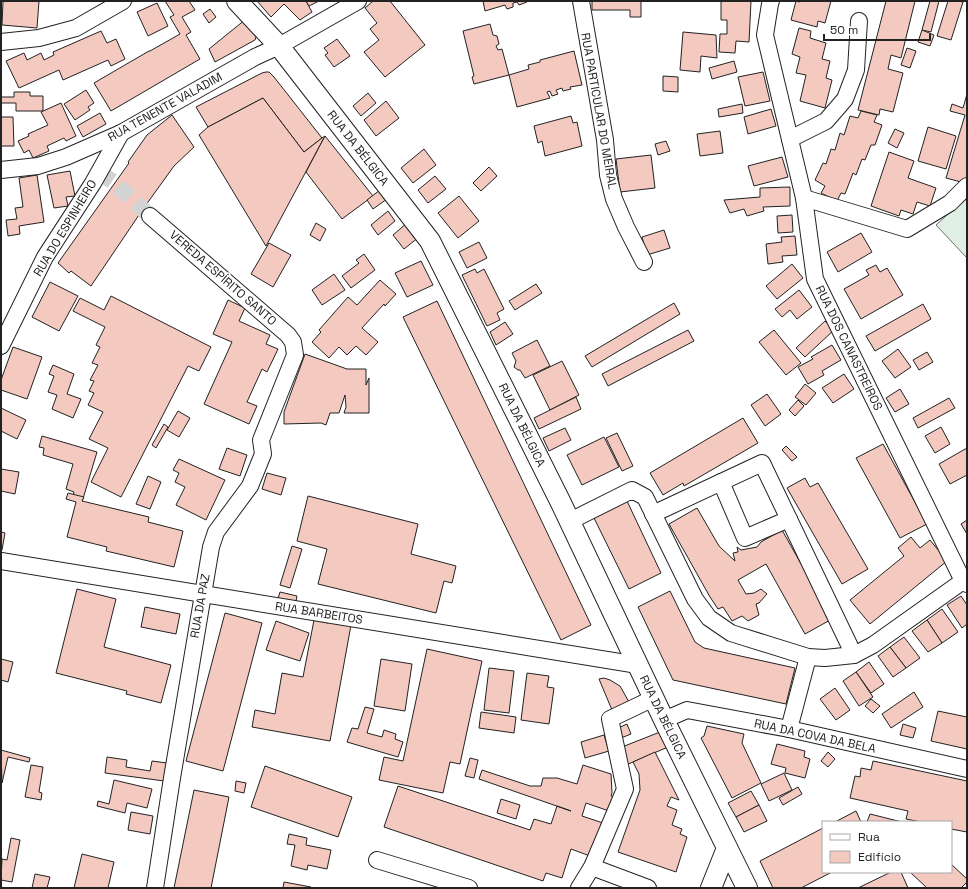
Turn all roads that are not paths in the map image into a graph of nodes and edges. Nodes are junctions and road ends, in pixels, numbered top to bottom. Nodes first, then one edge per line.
1 (123, 1) edge
2 (237, 1) edge
3 (358, 1) edge
4 (580, 1) edge
5 (771, 1) edge
6 (859, 21) dead end
7 (1, 42) edge
8 (279, 46) junction
9 (121, 133) junction
10 (790, 139) junction
11 (1, 170) edge
12 (967, 186) edge
13 (804, 198) junction
14 (150, 216) tunnel mouth
15 (644, 262) dead end
16 (293, 342) joint
17 (1, 346) edge
18 (720, 482) junction
19 (653, 514) junction
20 (789, 519) junction
21 (570, 521) junction
22 (1, 561) edge
23 (965, 582) edge
24 (202, 594) junction
25 (854, 655) junction
26 (808, 657) junction
27 (638, 665) junction
28 (654, 698) junction
29 (664, 720) junction
30 (789, 729) junction
31 (967, 769) edge
32 (727, 848) junction
33 (377, 860) dead end
34 (592, 868) junction
35 (616, 883) edge
36 (155, 888) edge
37 (469, 888) edge
38 (579, 888) edge
39 (648, 888) edge
40 (711, 888) edge
41 (747, 888) edge

1 - 7 street
2 - 8 main road, RUA DA BÉLGICA
3 - 8 street, RUA TENENTE VALADIM
4 - 15 street, RUA PARTICULAR DO MEIRAL
5 - 10 street, RUA DOS CANASTREIROS
6 - 10 street
8 - 9 street, RUA TENENTE VALADIM
8 - 21 main road, RUA DA BÉLGICA
9 - 11 street, RUA TENENTE VALADIM
9 - 17 street, RUA DO ESPINHEIRO
10 - 13 street, RUA DOS CANASTREIROS
12 - 13 street
13 - 23 street, RUA DOS CANASTREIROS
14 - 16 street, VEREDA ESPÍRITO SANTO
16 - 24 street, RUA DA PAZ
18 - 19 street
18 - 20 street
18 - 20 street
19 - 21 street
19 - 26 street
20 - 25 street
21 - 27 main road, RUA DA BÉLGICA
22 - 24 street, RUA BARBEITOS
23 - 25 street
24 - 27 street, RUA BARBEITOS
24 - 36 street, RUA DA PAZ
25 - 26 street
26 - 30 street
27 - 28 main road, RUA DA BÉLGICA
28 - 29 main road, RUA DA BÉLGICA
28 - 34 street
29 - 30 street, RUA DA COVA DA BELA
29 - 32 main road, RUA DA BÉLGICA
30 - 31 street, RUA DA COVA DA BELA
32 - 40 main road
32 - 41 main road, RUA DA BÉLGICA
33 - 37 street
34 - 35 street
34 - 38 street
35 - 39 street

